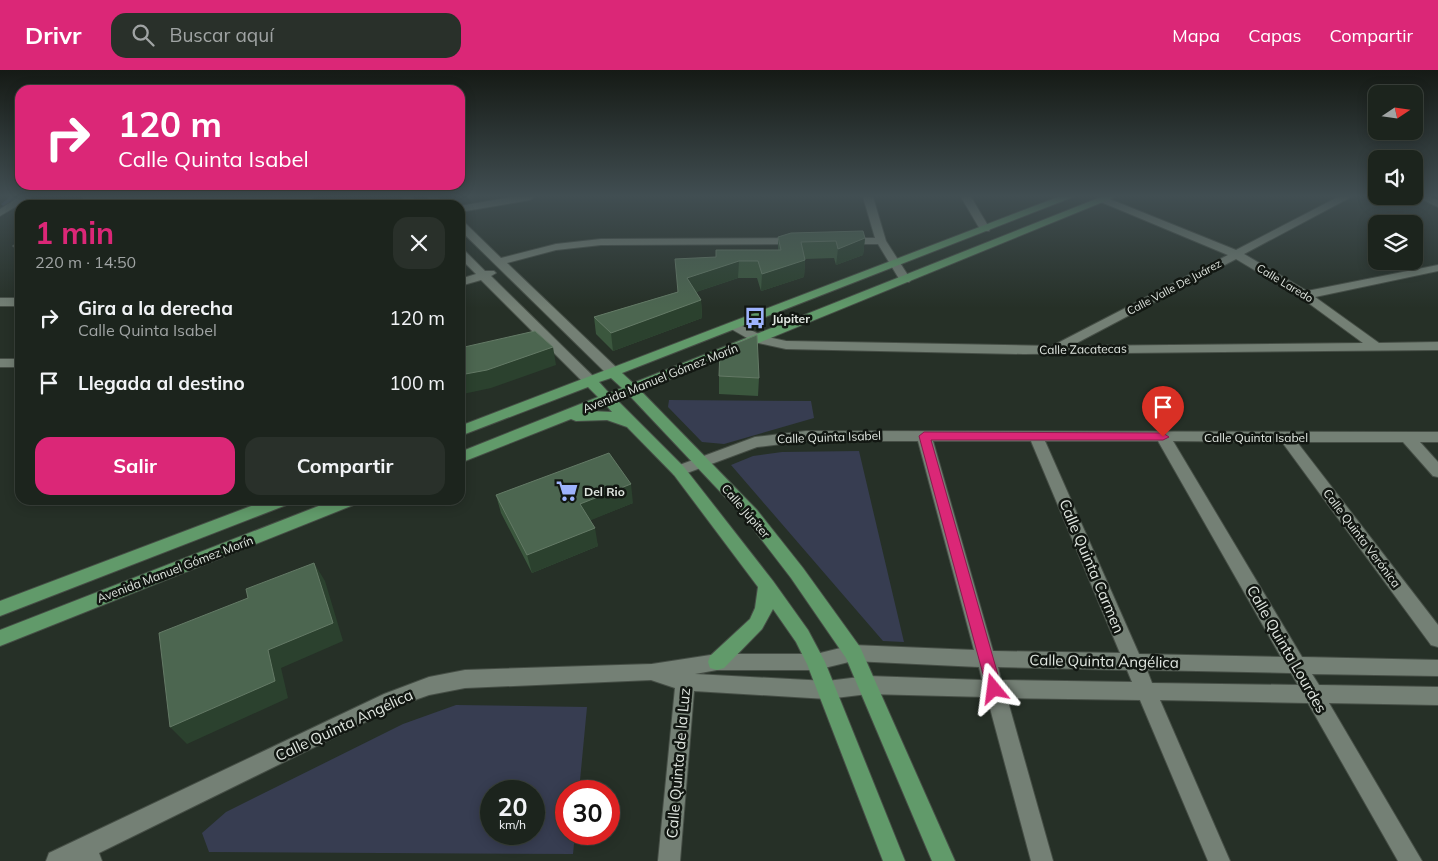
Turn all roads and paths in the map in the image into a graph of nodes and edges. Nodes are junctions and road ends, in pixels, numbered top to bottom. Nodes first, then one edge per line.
1 (470, 234) edge
2 (880, 234) edge
3 (972, 234) edge
4 (1020, 234) edge
5 (1191, 234) edge
6 (1275, 234) edge
7 (807, 241) edge
8 (837, 241) edge
9 (882, 241) junction
10 (1236, 254) junction
11 (465, 257) edge
12 (894, 264) junction
13 (502, 265) junction
14 (1438, 268) edge
15 (484, 276) junction
16 (905, 280) junction
17 (465, 282) edge
18 (1306, 294) junction
19 (0, 302) edge
20 (15, 302) edge
21 (562, 323) junction
22 (732, 326) junction
23 (541, 332) junction
24 (524, 339) edge
25 (757, 339) junction
26 (1375, 346) junction
27 (1438, 346) edge
28 (1055, 349) junction
29 (0, 363) edge
30 (15, 363) edge
31 (678, 371) junction
32 (613, 372) junction
33 (590, 381) junction
34 (631, 389) junction
35 (608, 398) junction
36 (652, 409) junction
37 (560, 417) junction
38 (638, 427) junction
39 (465, 429) edge
40 (924, 436) junction
41 (1036, 436) junction
42 (1163, 437) junction
43 (1286, 437) junction
44 (1407, 437) junction
45 (1438, 437) edge
46 (465, 456) edge
47 (703, 463) junction
48 (679, 471) junction
49 (1438, 472) edge
50 (270, 505) edge
51 (337, 505) edge
52 (768, 586) junction
53 (33, 596) junction
54 (0, 605) edge
55 (0, 610) edge
56 (0, 638) edge
57 (1438, 640) edge
58 (853, 653) junction
59 (986, 659) junction
60 (717, 662) junction
61 (816, 662) junction
62 (1133, 662) junction
63 (1297, 665) junction
64 (1438, 668) edge
65 (686, 674) junction
66 (868, 685) junction
67 (994, 689) junction
68 (827, 690) junction
69 (1146, 692) junction
70 (1314, 694) junction
71 (1438, 696) edge
72 (61, 859) edge
73 (91, 861) edge
74 (669, 861) edge
75 (894, 861) edge
76 (944, 861) edge
77 (1042, 861) edge
78 (1219, 861) edge
79 (1411, 861) edge

1 - 13 street, Calle Júpiter
2 - 9 street
3 - 12 main road, Avenida Manuel Gómez Morín
4 - 16 main road, Avenida Manuel Gómez Morín
5 - 10 street, Calle Laredo
6 - 10 street, Calle Valle De Juárez
7 - 13 street
8 - 9 street
9 - 12 street
10 - 18 street, Calle Laredo
10 - 28 street, Calle Valle De Juárez
11 - 15 street
12 - 16 street
12 - 22 main road, Avenida Manuel Gómez Morín
13 - 15 street
13 - 21 street, Calle Júpiter
14 - 18 street
15 - 17 street
15 - 23 street
16 - 25 main road, Avenida Manuel Gómez Morín
18 - 26 street, Calle Laredo
19 - 20 street
21 - 23 street
21 - 32 street, Calle Júpiter
22 - 25 street, Calle Zacatecas
22 - 32 main road, Avenida Manuel Gómez Morín
23 - 24 street
23 - 33 street
25 - 28 street, Calle Zacatecas
25 - 31 main road, Avenida Manuel Gómez Morín
26 - 27 street, Calle Zacatecas
26 - 28 street, Calle Zacatecas
29 - 30 street
31 - 34 main road, Avenida Manuel Gómez Morín
31 - 36 main road
32 - 33 main road, Avenida Manuel Gómez Morín
32 - 34 main road, Calle Júpiter
33 - 35 main road
33 - 39 main road, Avenida Manuel Gómez Morín
34 - 35 main road, Avenida Manuel Gómez Morín
34 - 36 main road, Calle Júpiter
35 - 37 main road, Avenida Manuel Gómez Morín
35 - 38 main road
36 - 47 main road, Calle Júpiter
37 - 38 main road
37 - 46 main road, Avenida Manuel Gómez Morín
38 - 48 main road
40 - 41 street, Calle Quinta Isabel
40 - 47 street, Calle Quinta Isabel
40 - 59 street
41 - 42 street, Calle Quinta Isabel
41 - 62 street, Calle Quinta Carmen
42 - 43 street, Calle Quinta Isabel
42 - 63 street, Calle Quinta Lourdes
43 - 44 street, Calle Quinta Isabel
43 - 57 street, Calle Quinta Verónica
44 - 45 street, Calle Quinta Isabel
44 - 49 street
47 - 48 street, Calle Quinta Isabel
47 - 58 main road, Calle Júpiter
48 - 52 main road
50 - 53 main road, Avenida Manuel Gómez Morín
51 - 56 main road, Avenida Manuel Gómez Morín
52 - 60 main road
52 - 61 main road
53 - 54 street
53 - 55 main road, Avenida Manuel Gómez Morín
58 - 59 street, Calle Quinta Angélica
58 - 61 street, Calle Quinta Angélica
58 - 66 main road, Calle Júpiter
59 - 62 street, Calle Quinta Angélica
59 - 67 street
60 - 61 street, Calle Quinta Angélica
60 - 65 street, Calle Quinta Angélica
61 - 68 main road
62 - 63 street, Calle Quinta Angélica
62 - 69 street, Calle Quinta Carmen
63 - 64 street, Calle Quinta Angélica
63 - 70 street, Calle Quinta Lourdes
65 - 68 street, Calle Quinta Angélica
65 - 72 street, Calle Quinta Angélica
65 - 74 street, Calle Quinta de la Luz
66 - 67 street, Calle Quinta Angélica
66 - 68 street, Calle Quinta Angélica
66 - 76 main road, Calle Júpiter
67 - 69 street, Calle Quinta Angélica
67 - 77 street
68 - 75 main road
69 - 70 street, Calle Quinta Angélica
69 - 78 street, Calle Quinta Carmen
70 - 71 street, Calle Quinta Angélica
70 - 79 street, Calle Quinta Lourdes
72 - 73 street

